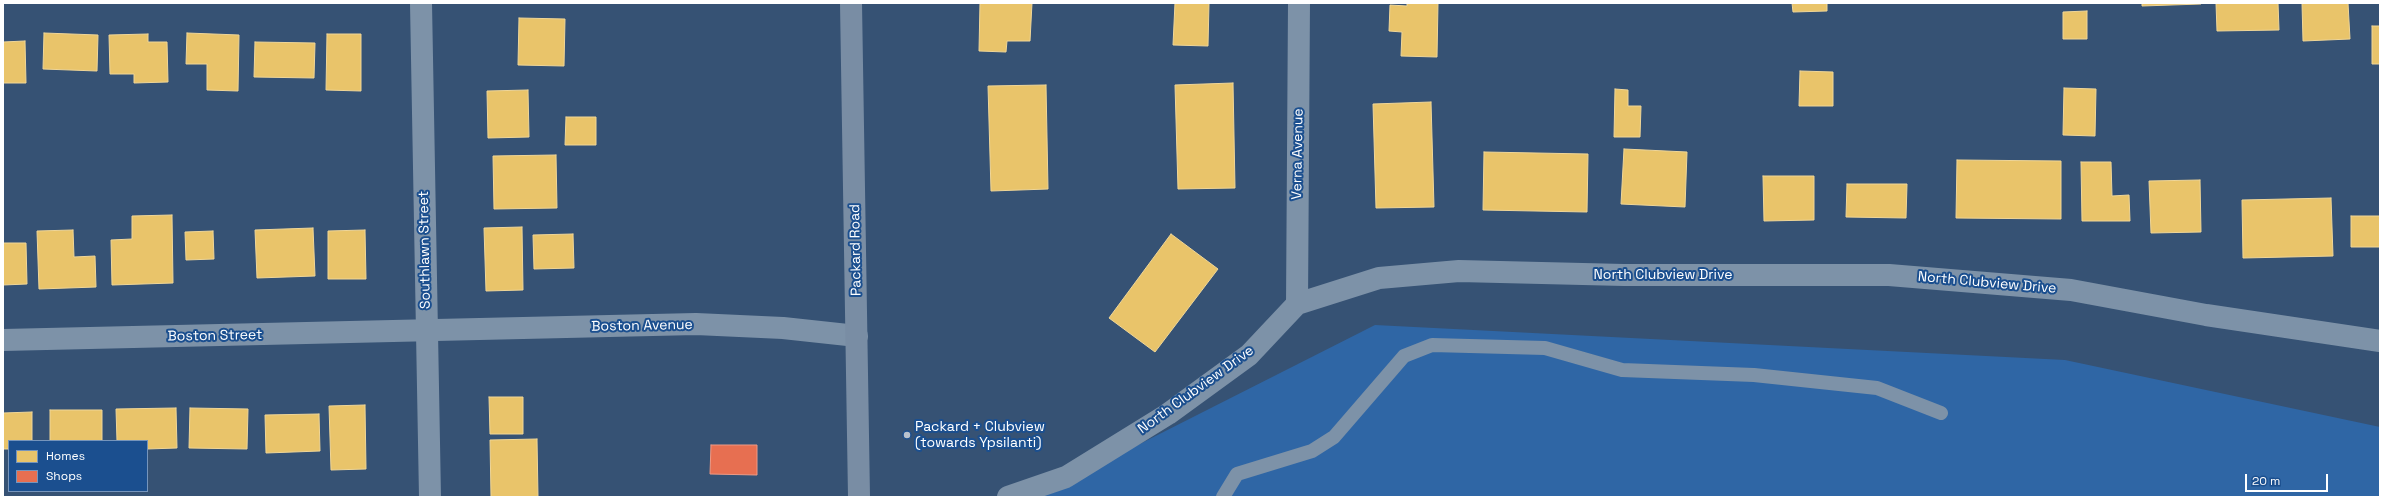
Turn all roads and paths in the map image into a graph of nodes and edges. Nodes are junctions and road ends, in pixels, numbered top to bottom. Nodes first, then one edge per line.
1 (421, 3) edge
2 (851, 3) edge
3 (1300, 3) edge
4 (1297, 304) junction
5 (427, 331) junction
6 (857, 336) junction
7 (3, 340) edge
8 (2380, 340) edge
9 (1941, 412) dead end
10 (430, 497) edge
11 (859, 497) edge
12 (1008, 497) edge
13 (1224, 497) edge

1 - 5 street, Southlawn Street
2 - 6 main road, Packard Road
3 - 4 street, Verna Avenue
4 - 8 street, North Clubview Drive
4 - 12 street, North Clubview Drive
5 - 6 street, Boston Avenue
5 - 7 street, Boston Street
5 - 10 street, Southlawn Street
6 - 11 main road, Packard Road
9 - 13 lane

